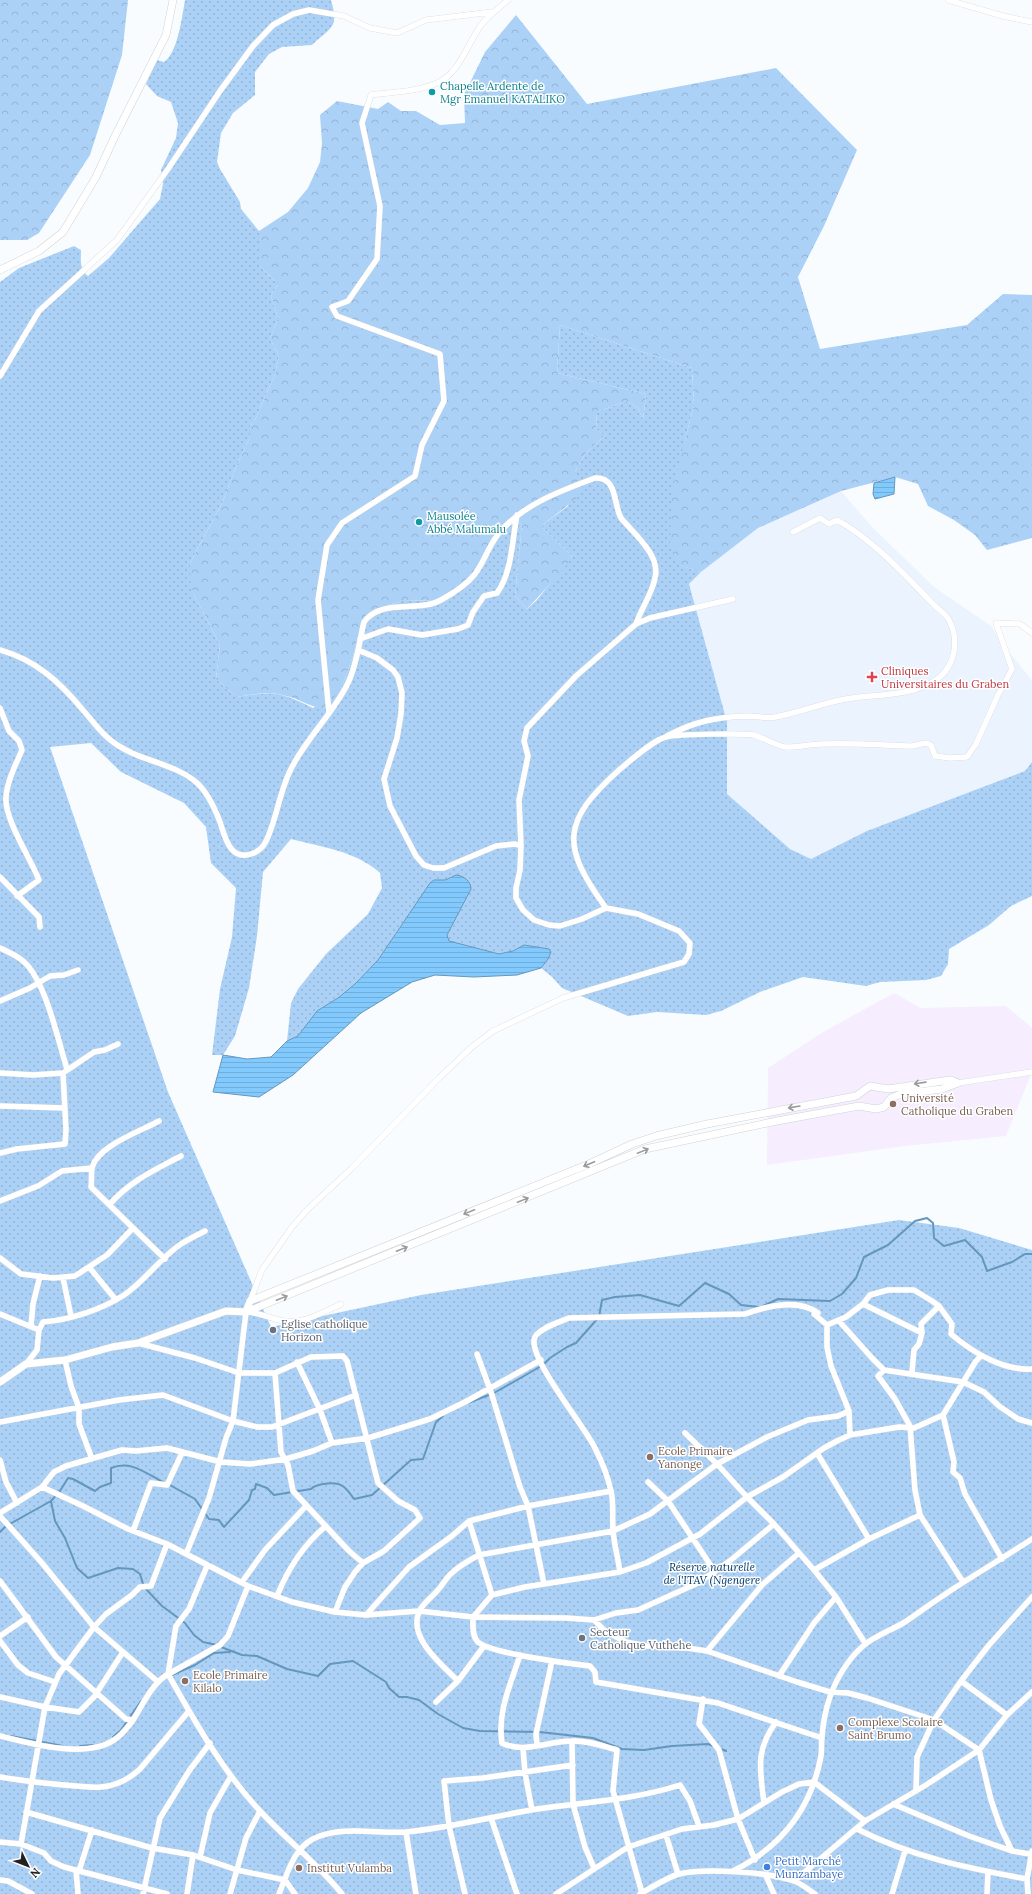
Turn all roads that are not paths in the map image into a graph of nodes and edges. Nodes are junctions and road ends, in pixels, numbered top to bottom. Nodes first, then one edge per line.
1 (173, 0) edge
2 (508, 0) edge
3 (948, 0) edge
4 (492, 12) junction
5 (1032, 22) edge
6 (0, 270) edge
7 (0, 376) edge
8 (517, 514) junction
9 (793, 532) dead end
10 (733, 598) dead end
11 (636, 624) junction
12 (1032, 633) edge
13 (360, 639) junction
14 (0, 650) edge
15 (358, 650) junction
16 (0, 708) edge
17 (329, 712) junction
18 (665, 737) junction
19 (521, 846) junction
20 (0, 877) edge
21 (17, 896) junction
22 (606, 908) junction
23 (40, 927) dead end
24 (0, 948) edge
25 (78, 970) dead end
26 (40, 982) junction
27 (0, 1001) edge
28 (118, 1044) dead end
29 (65, 1071) junction
30 (1032, 1072) edge
31 (0, 1073) edge
32 (958, 1083) junction
33 (888, 1089) junction
34 (856, 1096) junction
35 (890, 1098) junction
36 (0, 1106) edge
37 (859, 1106) junction
38 (64, 1108) junction
39 (159, 1121) dead end
40 (0, 1153) edge
41 (181, 1156) dead end
42 (92, 1168) junction
43 (0, 1201) edge
44 (110, 1204) junction
45 (133, 1228) junction
46 (205, 1230) dead end
47 (0, 1258) edge
48 (165, 1259) junction
49 (90, 1267) junction
50 (40, 1276) junction
51 (63, 1278) junction
52 (116, 1300) junction
53 (250, 1301) junction
54 (341, 1304) dead end
55 (863, 1304) junction
56 (939, 1306) junction
57 (246, 1312) junction
58 (0, 1314) edge
59 (71, 1316) junction
60 (839, 1320) junction
61 (827, 1325) junction
62 (31, 1326) junction
63 (39, 1330) junction
64 (922, 1333) junction
65 (138, 1343) junction
66 (477, 1354) dead end
67 (981, 1356) junction
68 (65, 1360) junction
69 (297, 1362) junction
70 (26, 1364) junction
71 (542, 1364) junction
72 (1032, 1369) edge
73 (884, 1370) junction
74 (912, 1372) junction
75 (239, 1373) junction
76 (275, 1373) junction
77 (0, 1382) edge
78 (963, 1382) junction
79 (491, 1392) junction
80 (356, 1395) junction
81 (79, 1408) junction
82 (320, 1410) junction
83 (849, 1411) junction
84 (943, 1415) junction
85 (233, 1421) junction
86 (0, 1422) edge
87 (1032, 1423) edge
88 (279, 1424) junction
89 (910, 1426) junction
90 (685, 1433) dead end
91 (850, 1435) junction
92 (368, 1438) junction
93 (332, 1443) junction
94 (182, 1452) junction
95 (817, 1453) junction
96 (92, 1459) junction
97 (286, 1459) junction
98 (0, 1460) edge
99 (221, 1462) junction
100 (717, 1464) junction
101 (648, 1482) dead end
102 (42, 1487) junction
103 (611, 1491) junction
104 (747, 1497) junction
105 (668, 1502) junction
106 (17, 1503) junction
107 (306, 1506) junction
108 (528, 1506) junction
109 (0, 1513) edge
110 (920, 1515) junction
111 (0, 1516) edge
112 (469, 1521) junction
113 (774, 1524) junction
114 (326, 1526) junction
115 (133, 1531) junction
116 (613, 1531) junction
117 (693, 1538) junction
118 (869, 1538) junction
119 (1032, 1539) edge
120 (168, 1544) junction
121 (536, 1545) junction
122 (799, 1553) junction
123 (186, 1554) junction
124 (479, 1555) junction
125 (1002, 1559) junction
126 (363, 1564) junction
127 (207, 1566) junction
128 (814, 1570) junction
129 (620, 1572) junction
130 (715, 1572) junction
131 (0, 1581) edge
132 (242, 1582) junction
133 (963, 1582) junction
134 (544, 1584) junction
135 (248, 1586) junction
136 (492, 1595) junction
137 (277, 1596) junction
138 (836, 1597) junction
139 (1032, 1597) edge
140 (419, 1611) junction
141 (335, 1612) junction
142 (366, 1615) junction
143 (28, 1617) junction
144 (473, 1617) junction
145 (594, 1620) junction
146 (94, 1626) junction
147 (0, 1636) edge
148 (0, 1641) edge
149 (865, 1643) junction
150 (484, 1646) junction
151 (707, 1651) junction
152 (123, 1652) junction
153 (520, 1655) junction
154 (552, 1661) junction
155 (65, 1666) junction
156 (168, 1673) junction
157 (779, 1676) junction
158 (155, 1680) junction
159 (458, 1681) junction
160 (961, 1681) junction
161 (55, 1682) junction
162 (830, 1692) junction
163 (1032, 1692) edge
164 (97, 1694) junction
165 (0, 1698) edge
166 (703, 1699) junction
167 (436, 1702) dead end
168 (46, 1707) junction
169 (189, 1711) junction
170 (1007, 1715) junction
171 (133, 1720) junction
172 (934, 1720) junction
173 (776, 1722) junction
174 (0, 1736) edge
175 (822, 1738) junction
176 (572, 1741) junction
177 (38, 1742) junction
178 (210, 1743) junction
179 (537, 1745) junction
180 (523, 1748) junction
181 (979, 1750) junction
182 (573, 1765) junction
183 (525, 1773) junction
184 (231, 1776) junction
185 (0, 1777) edge
186 (31, 1782) junction
187 (814, 1782) junction
188 (916, 1791) junction
189 (615, 1800) junction
190 (764, 1803) junction
191 (573, 1804) junction
192 (893, 1804) junction
193 (532, 1810) junction
194 (260, 1811) junction
195 (26, 1812) junction
196 (491, 1818) junction
197 (738, 1819) junction
198 (865, 1821) junction
199 (449, 1826) junction
200 (699, 1826) junction
201 (92, 1830) junction
202 (857, 1830) junction
203 (406, 1832) junction
204 (666, 1835) junction
205 (0, 1842) edge
206 (21, 1844) junction
207 (628, 1847) junction
208 (152, 1848) junction
209 (299, 1850) junction
210 (905, 1850) junction
211 (1012, 1851) junction
212 (1031, 1853) edge
213 (192, 1855) junction
214 (200, 1858) junction
215 (755, 1860) junction
216 (594, 1868) junction
217 (237, 1870) junction
218 (77, 1871) junction
219 (732, 1871) junction
220 (988, 1872) junction
221 (678, 1874) junction
222 (766, 1876) junction
223 (1027, 1879) junction
224 (0, 1880) edge
225 (285, 1880) junction
226 (794, 1881) junction
227 (143, 1891) edge
228 (641, 1893) edge
229 (32, 1894) edge
230 (78, 1894) edge
231 (167, 1894) edge
232 (187, 1894) edge
233 (230, 1894) edge
234 (278, 1894) edge
235 (295, 1894) edge
236 (342, 1894) edge
237 (416, 1894) edge
238 (465, 1894) edge
239 (518, 1894) edge
240 (556, 1894) edge
241 (774, 1894) edge
242 (815, 1894) edge
243 (892, 1894) edge
244 (987, 1894) edge
245 (1028, 1894) edge

1 - 6 street
2 - 4 street
3 - 5 street
4 - 7 street
4 - 17 street
8 - 11 street
8 - 13 street
8 - 13 street
9 - 18 street
10 - 11 street
11 - 19 street
12 - 18 street
13 - 15 street
14 - 17 street
15 - 17 street
15 - 19 street
16 - 21 street
18 - 22 street
19 - 22 street
20 - 21 street
21 - 23 street
22 - 53 street
24 - 26 street
25 - 26 street
26 - 27 street
26 - 29 street
28 - 29 street
29 - 31 street
29 - 38 street
30 - 32 street
32 -> 33 street
32 - 35 street
33 - 34 street
33 - 35 street
34 - 37 street
34 -> 53 street
35 - 37 street
36 - 38 street
57 -> 37 street
38 - 40 street
39 - 42 street
41 - 44 street
42 - 43 street
42 - 44 street
44 - 45 street
45 - 48 street
45 - 49 street
46 - 48 street
47 - 50 street
48 - 52 street
49 - 51 street
49 - 52 street
50 - 51 street
50 - 62 street
51 - 59 street
52 - 59 street
53 - 57 street
54 - 57 street
55 - 56 street
55 - 60 street
55 - 64 street
56 - 64 street
56 - 67 street
57 - 65 street
57 - 75 street
58 - 62 street
59 - 63 street
60 - 61 street
60 - 73 street
61 - 71 street
61 - 83 street
62 - 63 street
63 - 70 street
64 - 74 street
65 - 68 street
65 - 75 street
66 - 79 street
67 - 72 street
67 - 78 street
68 - 70 street
68 - 81 street
69 - 76 street
69 - 80 street
69 - 82 street
70 - 77 street
71 - 79 street
71 - 103 street
73 - 74 street
73 - 89 street
74 - 78 street
75 - 76 street
75 - 85 street
76 - 88 street
78 - 84 street
78 - 87 street
79 - 92 street
79 - 108 street
80 - 82 street
80 - 92 street
81 - 85 street
81 - 86 street
81 - 96 street
82 - 88 street
82 - 93 street
83 - 91 street
83 - 100 street
84 - 89 street
84 - 125 street
85 - 88 street
85 - 99 street
88 - 97 street
89 - 91 street
89 - 110 street
90 - 100 street
91 - 95 street
92 - 93 street
92 - 126 street
93 - 97 street
94 - 96 street
94 - 99 street
94 - 115 street
95 - 104 street
95 - 118 street
96 - 102 street
97 - 99 street
97 - 107 street
98 - 106 street
99 - 123 street
100 - 104 street
100 - 105 street
101 - 105 street
102 - 106 street
102 - 115 street
103 - 108 street
103 - 116 street
104 - 113 street
104 - 117 street
105 - 116 street
105 - 117 street
106 - 109 street
107 - 114 street
107 - 132 street
108 - 112 street
108 - 121 street
110 - 118 street
110 - 133 street
111 - 146 street
112 - 124 street
112 - 142 street
113 - 122 street
113 - 130 street
114 - 126 street
114 - 137 street
115 - 120 street
116 - 121 street
116 - 129 street
117 - 129 street
117 - 130 street
118 - 128 street
119 - 125 street
120 - 123 street
120 - 146 street
121 - 124 street
121 - 134 street
122 - 128 street
122 - 151 street
123 - 127 street
124 - 136 street
124 - 140 street
125 - 133 street
126 - 141 street
127 - 132 street
127 - 156 street
128 - 138 street
129 - 134 street
130 - 145 street
131 - 143 street
132 - 135 street
133 - 149 street
134 - 136 street
135 - 137 street
135 - 156 street
136 - 144 street
137 - 141 street
138 - 149 street
138 - 157 street
139 - 160 street
140 - 142 street
140 - 144 street
140 - 159 street
141 - 142 street
143 - 147 street
143 - 155 street
144 - 145 street
144 - 150 street
145 - 151 street
146 - 152 street
146 - 155 street
148 - 161 street
149 - 162 street
150 - 153 street
150 - 159 street
151 - 157 street
152 - 158 street
152 - 164 street
153 - 154 street
153 - 180 street
154 - 166 street
154 - 179 street
155 - 161 street
155 - 164 street
156 - 158 street
156 - 169 street
157 - 162 street
158 - 171 street
159 - 167 street
160 - 170 street
160 - 172 street
161 - 168 street
162 - 172 street
162 - 175 street
163 - 170 street
164 - 168 street
164 - 171 street
165 - 168 street
166 - 173 street
166 - 197 street
168 - 177 street
169 - 178 street
169 - 186 street
170 - 181 street
171 - 177 street
172 - 181 street
172 - 188 street
173 - 175 street
173 - 190 street
174 - 177 street
175 - 187 street
176 - 179 street
176 - 182 street
176 - 189 street
177 - 186 street
178 - 184 street
178 - 208 street
179 - 180 street
180 - 183 street
181 - 188 street
181 - 211 street
182 - 183 street
182 - 191 street
183 - 193 street
183 - 199 street
184 - 194 street
184 - 214 street
185 - 186 street
186 - 195 street
187 - 190 street
187 - 198 street
187 - 215 street
188 - 192 street
189 - 191 street
189 - 200 street
189 - 207 street
190 - 197 street
191 - 193 street
191 - 216 street
192 - 198 street
192 - 211 street
193 - 196 street
194 - 209 street
194 - 217 street
195 - 201 street
195 - 206 street
196 - 199 street
196 - 239 street
197 - 200 street
197 - 215 street
198 - 202 street
199 - 203 street
199 - 238 street
200 - 204 street
201 - 208 street
201 - 218 street
202 - 210 street
202 - 226 street
203 - 209 street
203 - 237 street
204 - 207 street
204 - 221 street
205 - 206 street
206 - 218 street
207 - 216 street
207 - 228 street
208 - 213 street
208 - 227 street
209 - 225 street
209 - 236 street
210 - 220 street
210 - 243 street
211 - 212 street
212 - 223 street
213 - 214 street
213 - 232 street
214 - 217 street
215 - 219 street
216 - 240 street
217 - 225 street
217 - 233 street
218 - 227 street
218 - 230 street
219 - 221 street
219 - 222 street
220 - 223 street
220 - 244 street
221 - 228 street
222 - 226 street
222 - 241 street
223 - 245 street
224 - 229 street
225 - 234 street
225 - 235 street
226 - 242 street
227 - 231 street

